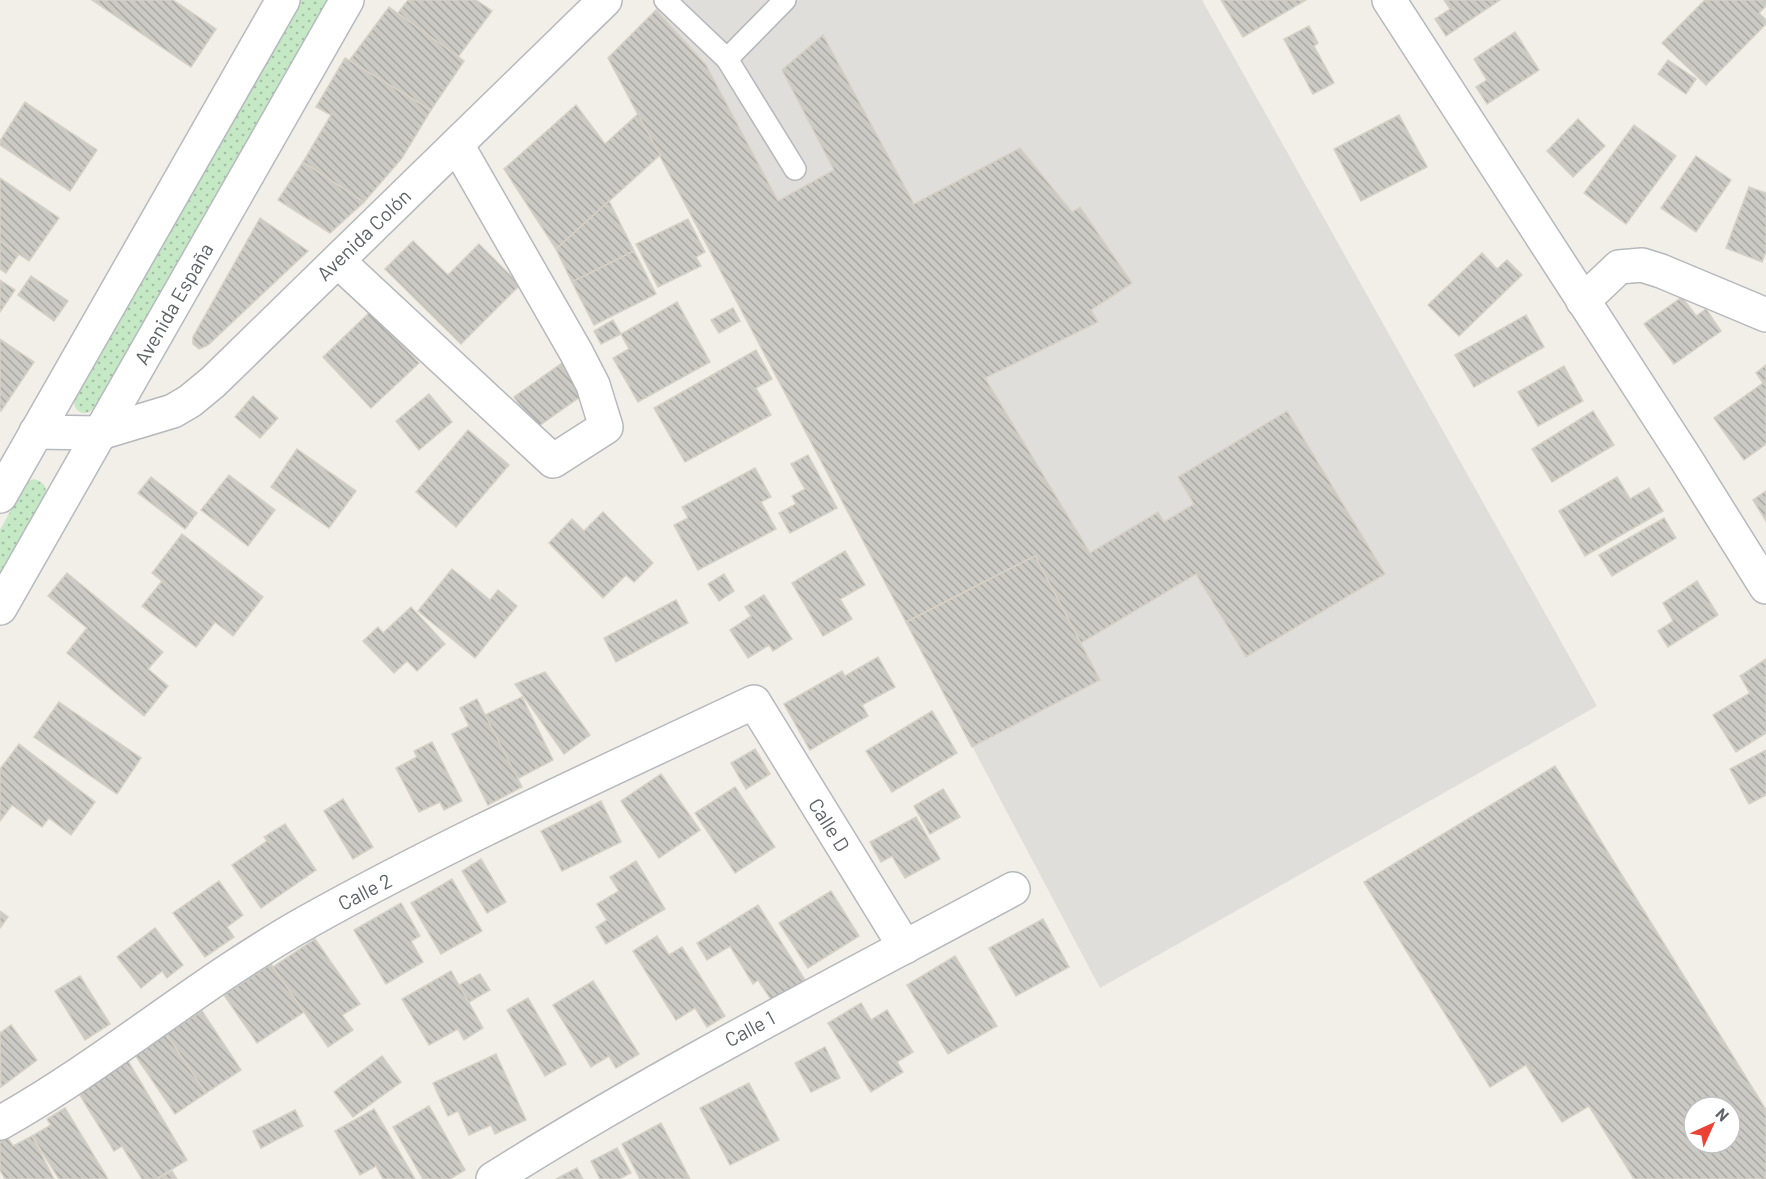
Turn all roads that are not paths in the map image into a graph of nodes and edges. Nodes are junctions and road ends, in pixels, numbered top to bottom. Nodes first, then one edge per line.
1 (283, 0) edge
2 (347, 0) edge
3 (605, 0) edge
4 (665, 0) edge
5 (785, 0) edge
6 (1389, 0) edge
7 (728, 59) junction
8 (457, 145) junction
9 (795, 169) dead end
10 (338, 261) junction
11 (1583, 301) junction
12 (1766, 315) edge
13 (36, 432) junction
14 (100, 433) junction
15 (0, 496) edge
16 (1766, 587) edge
17 (0, 608) edge
18 (754, 702) joint
19 (1013, 890) dead end
20 (904, 947) junction
21 (0, 1122) edge
22 (493, 1179) edge

1 - 13 street
2 - 14 street, Avenida España
3 - 8 street, Avenida Colón
4 - 7 lane
5 - 7 lane
6 - 11 street
7 - 9 lane
8 - 10 street, Avenida Colón
8 - 10 street
10 - 14 street, Avenida Colón
11 - 12 street
11 - 16 street
13 - 14 street, Avenida Colón
13 - 15 street
14 - 17 street, Avenida España
18 - 20 street, Calle D
18 - 21 street, Calle 2
19 - 20 street, Calle 1
20 - 22 street, Calle 1

